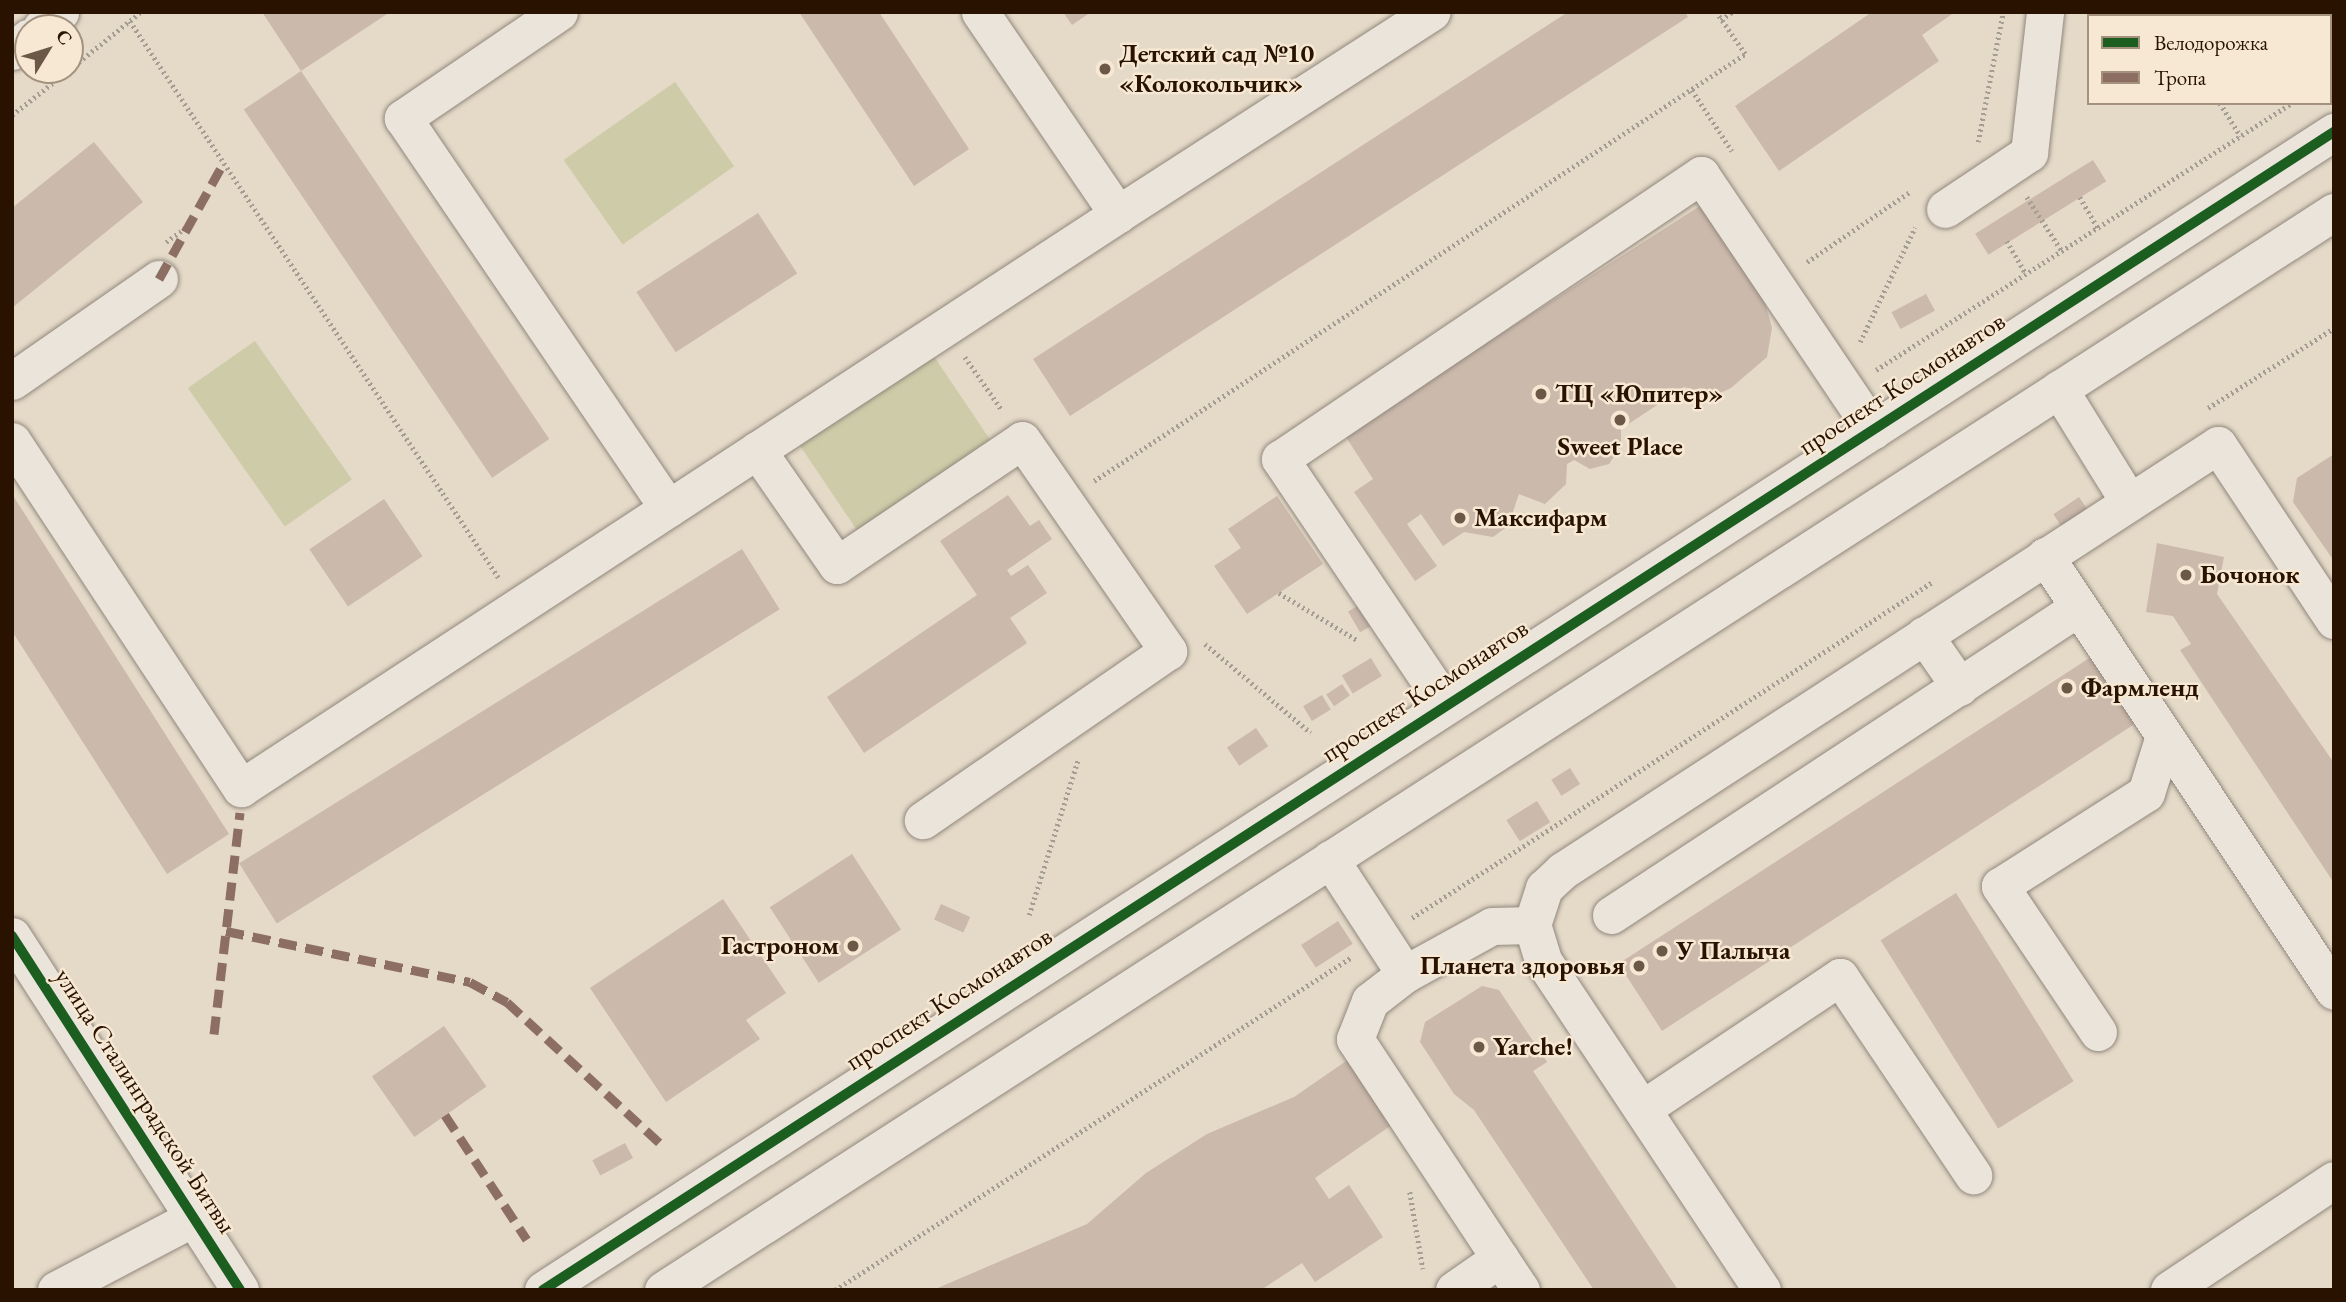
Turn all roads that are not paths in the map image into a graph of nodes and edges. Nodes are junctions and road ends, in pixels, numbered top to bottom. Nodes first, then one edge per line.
1 (559, 12) edge
2 (980, 12) edge
3 (1431, 12) edge
4 (2045, 12) edge
5 (2334, 132) edge
6 (1932, 197) road end
7 (2334, 212) edge
8 (1118, 214) junction
9 (159, 279) dead end
10 (12, 381) edge
11 (2059, 389) junction
12 (1873, 430) junction
13 (12, 442) edge
14 (757, 450) junction
15 (2129, 502) junction
16 (668, 508) junction
17 (2045, 556) junction
18 (2067, 615) dead end
19 (2334, 620) edge
20 (1924, 635) junction
21 (1960, 687) junction
22 (1446, 705) junction
23 (2164, 736) junction
24 (923, 820) dead end
25 (1330, 859) junction
26 (1611, 915) dead end
27 (1532, 926) junction
28 (12, 936) edge
29 (1405, 974) junction
30 (2334, 991) edge
31 (2098, 1032) dead end
32 (1642, 1109) junction
33 (1973, 1175) dead end
34 (2334, 1180) edge
35 (194, 1217) junction
36 (1500, 1258) junction
37 (1439, 1284) edge
38 (55, 1290) edge
39 (240, 1290) edge
40 (543, 1290) edge
41 (663, 1290) edge
42 (1521, 1290) edge
43 (1762, 1290) edge
44 (2169, 1290) edge

1 - 16 street
2 - 8 street
3 - 8 street
4 - 6 street
5 - 12 street, проспект Космонавтов
7 - 11 street
8 - 14 street
9 - 10 street
11 - 15 street
11 - 25 street
12 - 22 street, проспект Космонавтов
12 - 22 street
13 - 16 street
14 - 16 street
14 - 24 street
15 - 17 street
15 - 19 street
17 - 20 street
17 - 23 street
18 - 21 street
20 - 21 street
20 - 27 street
21 - 26 street
22 - 40 street, проспект Космонавтов
23 - 30 street
23 - 31 street
25 - 29 street
25 - 41 street
27 - 29 street
27 - 32 street
28 - 35 street, улица Сталинградской Битвы
29 - 36 street
32 - 33 street
32 - 43 street
34 - 44 street
35 - 38 street
35 - 39 street, улица Сталинградской Битвы
36 - 37 street
36 - 42 street

